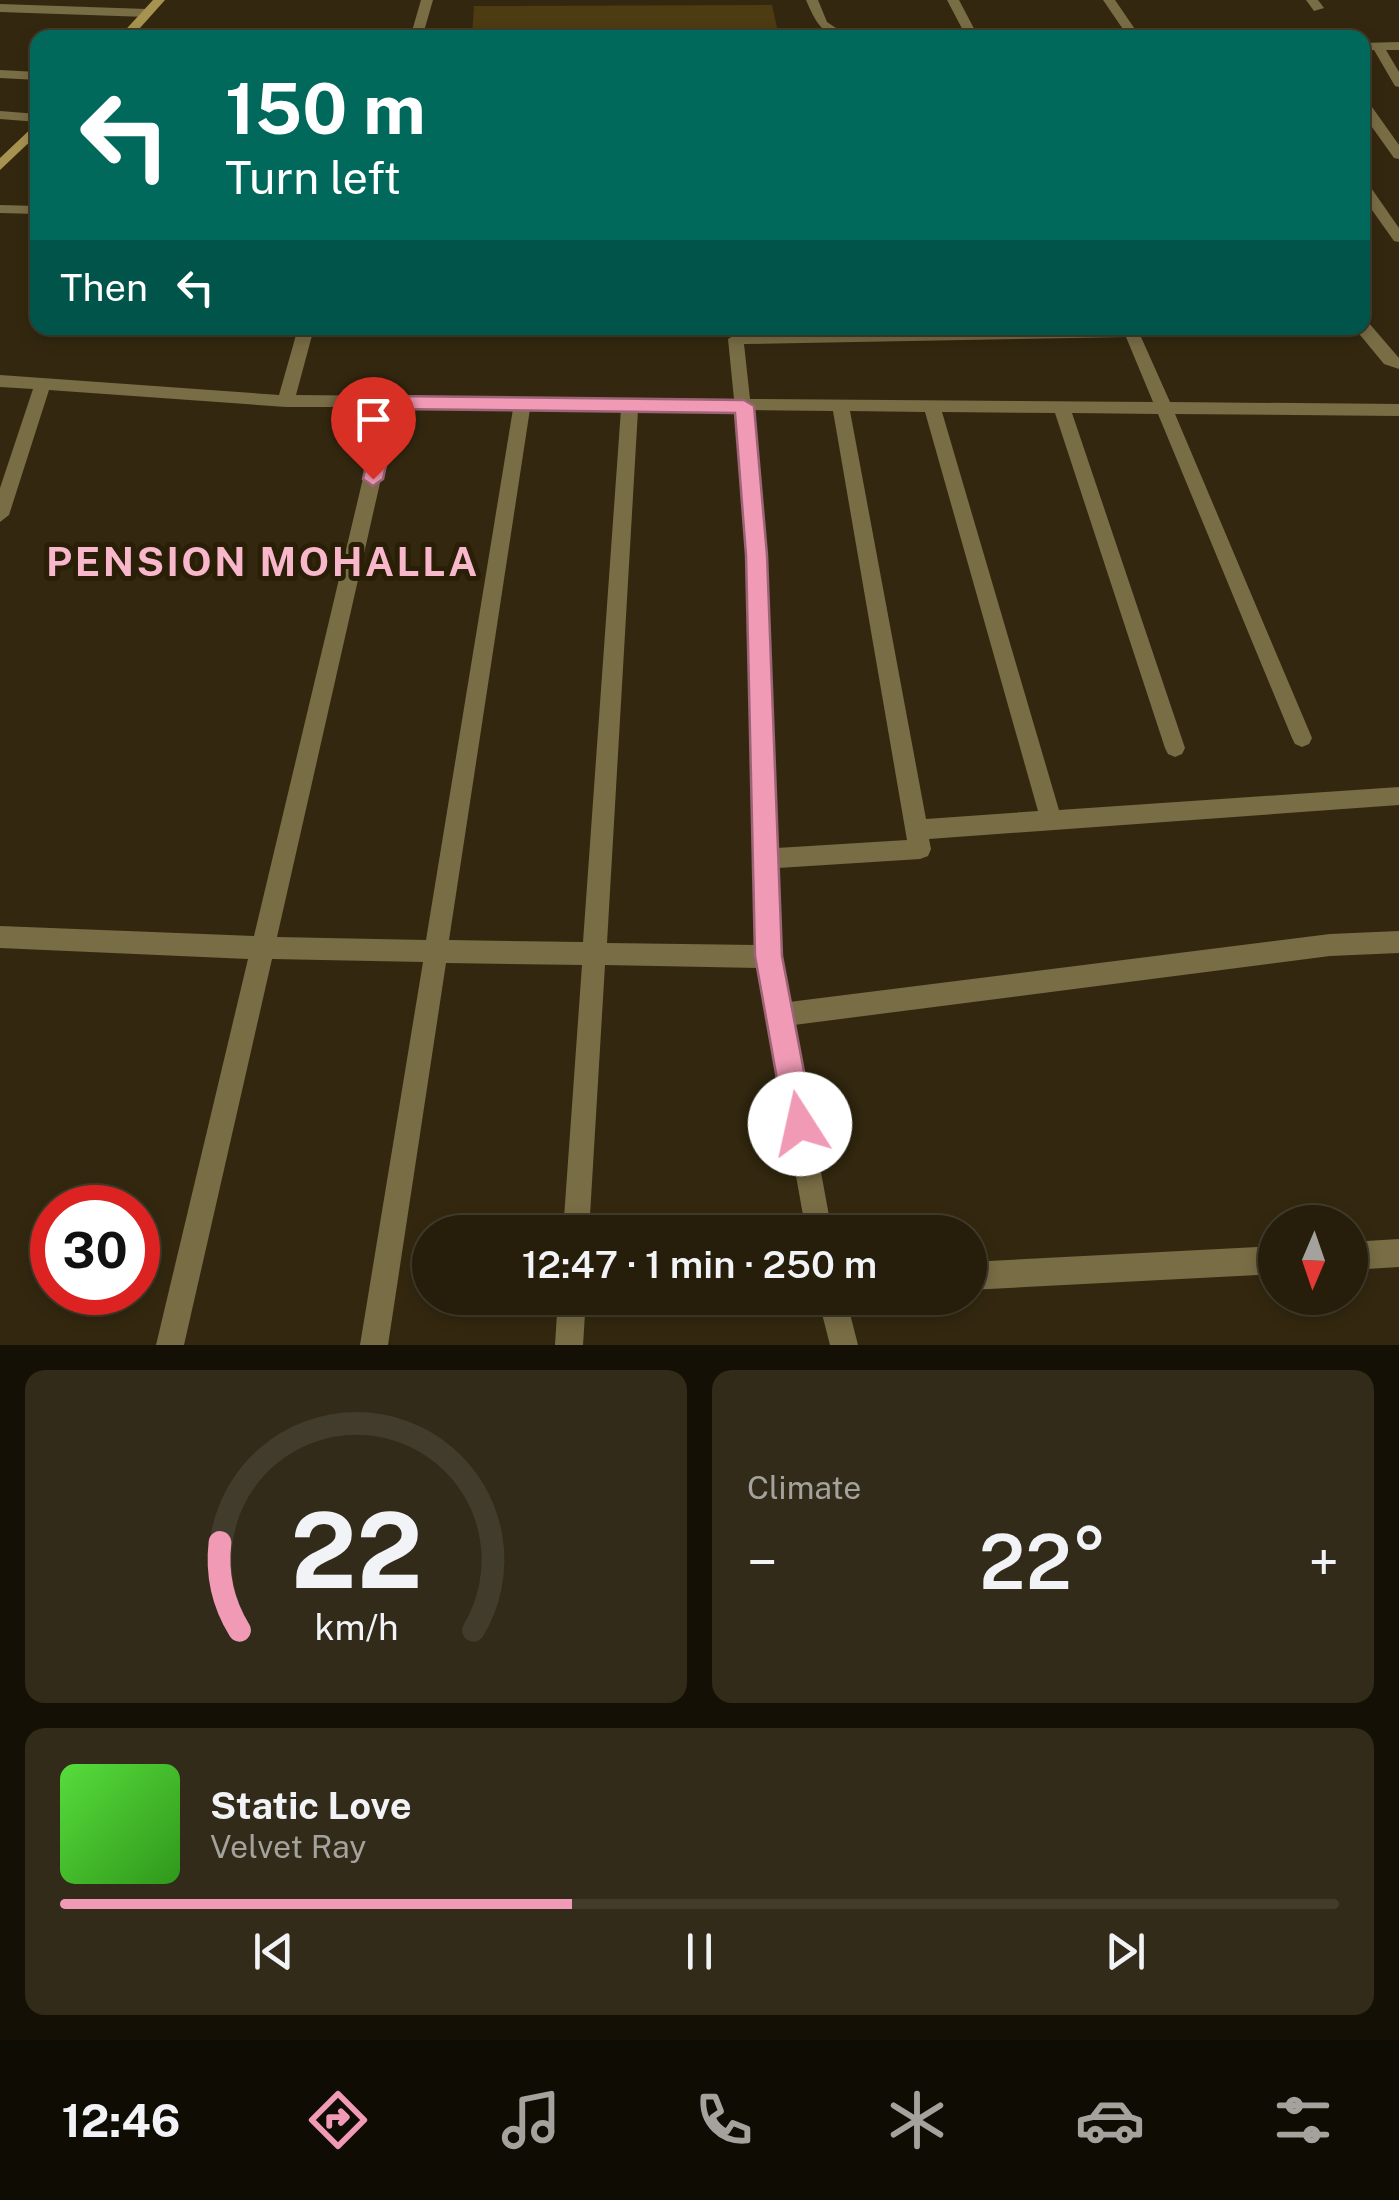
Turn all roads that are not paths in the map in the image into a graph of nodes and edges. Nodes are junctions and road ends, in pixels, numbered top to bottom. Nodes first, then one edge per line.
1 (159, 0) edge
2 (427, 0) edge
3 (812, 0) edge
4 (953, 0) edge
5 (1109, 0) edge
6 (0, 8) edge
7 (147, 13) junction
8 (131, 30) edge
9 (418, 30) edge
10 (832, 30) edge
11 (969, 30) edge
12 (1130, 30) edge
13 (1370, 46) edge
14 (1378, 46) junction
15 (1399, 46) edge
16 (0, 74) edge
17 (30, 76) edge
18 (1399, 83) edge
19 (1370, 114) edge
20 (0, 116) edge
21 (30, 121) edge
22 (30, 131) edge
23 (1399, 155) edge
24 (0, 166) edge
25 (1370, 196) edge
26 (0, 209) edge
27 (30, 210) edge
28 (1399, 238) edge
29 (304, 335) edge
30 (912, 335) edge
31 (1133, 335) edge
32 (1369, 335) edge
33 (1399, 364) edge
34 (0, 381) edge
35 (43, 383) junction
36 (286, 400) junction
37 (390, 402) junction
38 (522, 405) junction
39 (630, 405) junction
40 (744, 406) junction
41 (842, 407) junction
42 (932, 408) junction
43 (1062, 410) junction
44 (1166, 410) junction
45 (1399, 410) edge
46 (0, 516) edge
47 (1302, 738) dead end
48 (1174, 748) dead end
49 (1399, 796) edge
50 (1051, 820) junction
51 (916, 830) junction
52 (766, 859) junction
53 (0, 937) edge
54 (1399, 942) edge
55 (263, 948) junction
56 (434, 949) junction
57 (594, 952) junction
58 (769, 956) junction
59 (780, 1015) junction
60 (577, 1215) edge
61 (816, 1215) edge
62 (1399, 1254) edge
63 (1368, 1255) edge
64 (1258, 1261) edge
65 (987, 1275) edge
66 (571, 1315) edge
67 (836, 1315) edge
68 (170, 1345) edge
69 (374, 1345) edge
70 (569, 1345) edge
71 (844, 1345) edge

1 - 7 street
2 - 9 street
3 - 10 street
4 - 11 street
5 - 12 street
6 - 7 street
7 - 8 street
13 - 14 street
14 - 15 street
14 - 18 street
16 - 17 street
19 - 23 street
20 - 21 street
22 - 24 street
25 - 28 street
26 - 27 street
29 - 36 street
30 - 40 street
31 - 44 street
32 - 33 street
34 - 35 street
35 - 36 street
35 - 46 street
36 - 37 street
37 - 38 street
37 - 55 street
38 - 39 street
38 - 56 street
39 - 40 street
39 - 57 street
40 - 41 street
40 - 52 street
41 - 42 street
41 - 51 street
42 - 43 street
42 - 50 street
43 - 44 street
43 - 48 street
44 - 45 street
44 - 47 street
49 - 50 street
50 - 51 street
51 - 52 street
52 - 58 street
53 - 55 street
54 - 59 street
55 - 56 street
55 - 68 street
56 - 57 street
56 - 69 street
57 - 58 street
57 - 60 street
58 - 59 street
59 - 61 street
62 - 63 street
64 - 65 street
66 - 70 street
67 - 71 street

